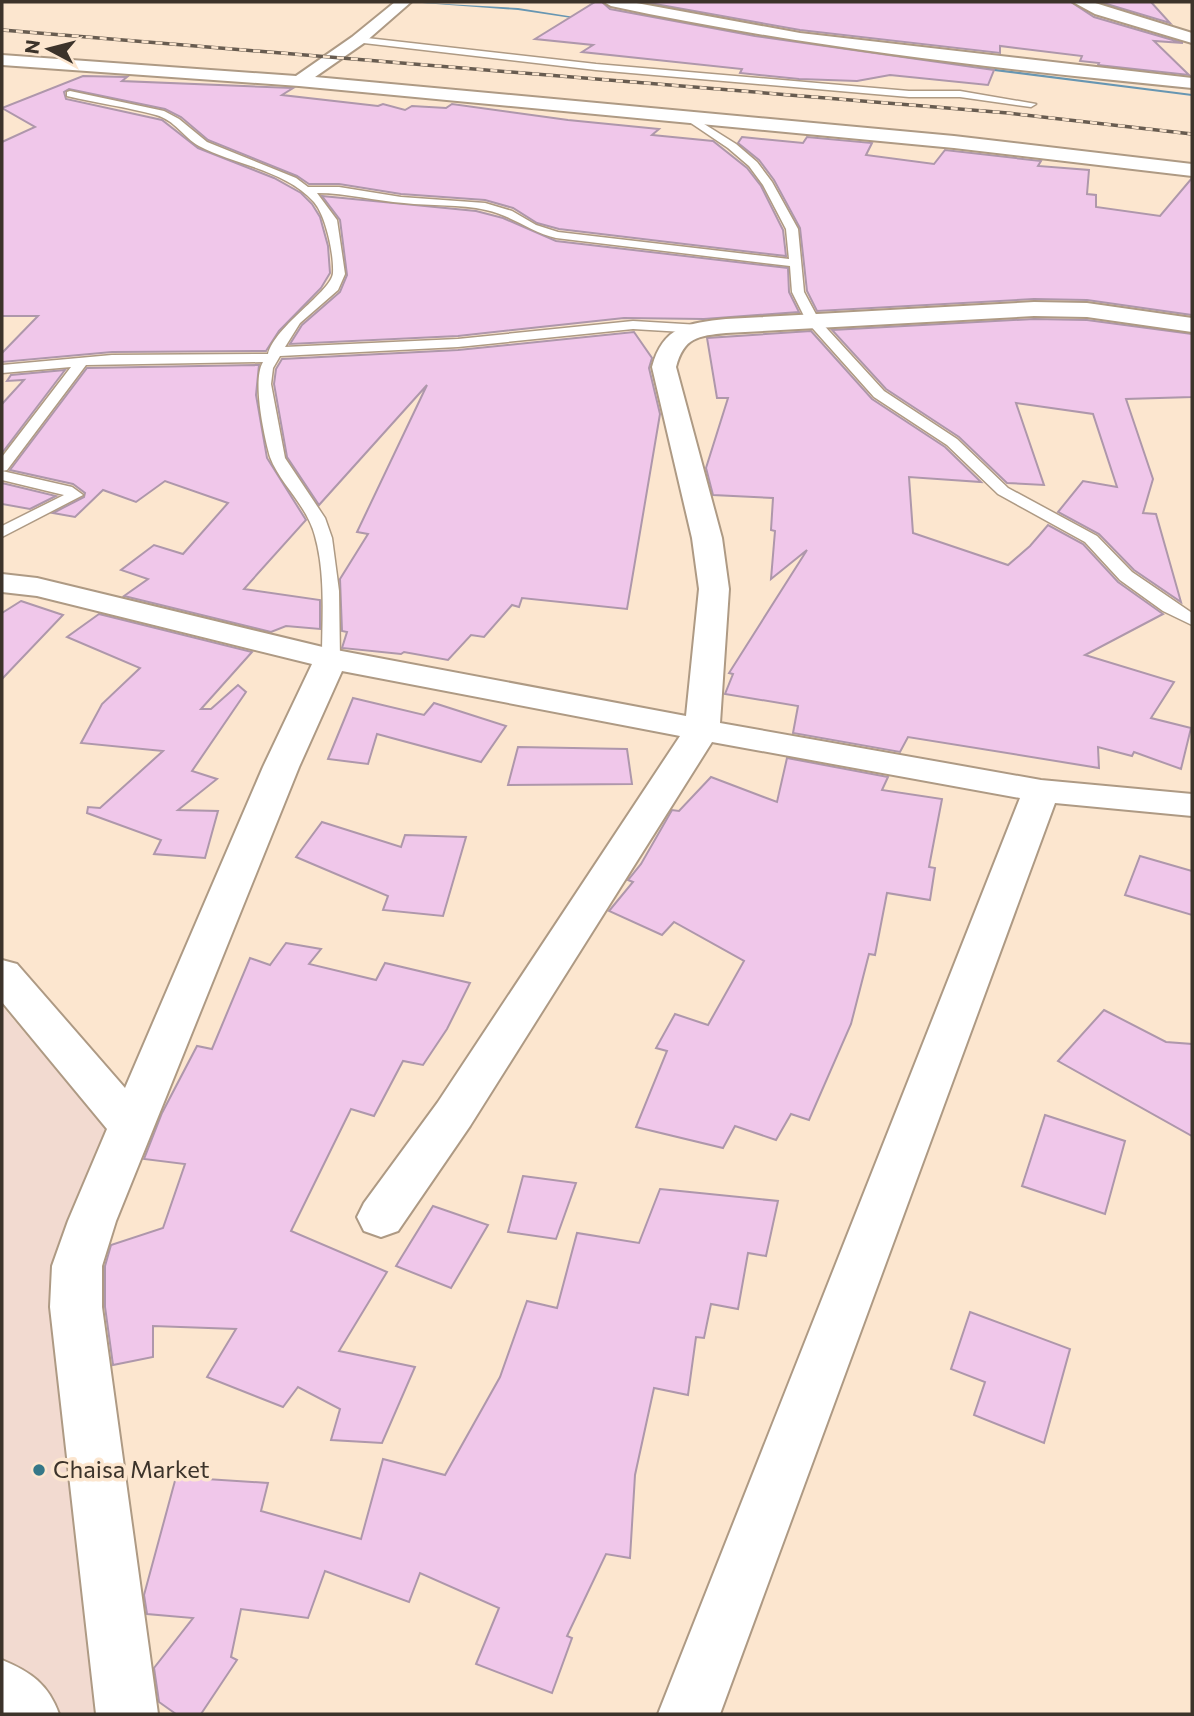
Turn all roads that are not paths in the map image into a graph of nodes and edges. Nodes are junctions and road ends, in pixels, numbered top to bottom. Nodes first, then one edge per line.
1 (611, 2) edge
2 (1080, 2) edge
3 (401, 5) edge
4 (1192, 38) edge
5 (358, 40) junction
6 (2, 60) edge
7 (299, 81) junction
8 (1192, 83) edge
9 (70, 94) dead end
10 (1031, 104) dead end
11 (690, 119) junction
12 (1192, 170) edge
13 (305, 190) junction
14 (795, 263) junction
15 (813, 322) junction
16 (1192, 324) edge
17 (700, 329) junction
18 (272, 355) junction
19 (82, 361) junction
20 (2, 369) edge
21 (2, 467) edge
22 (2, 476) edge
23 (2, 532) edge
24 (2, 583) edge
25 (1192, 620) edge
26 (331, 659) junction
27 (702, 730) junction
28 (1041, 791) junction
29 (1192, 805) edge
30 (2, 974) edge
31 (132, 1127) junction
32 (381, 1217) dead end
33 (2, 1691) edge
34 (28, 1714) edge
35 (127, 1714) edge
36 (689, 1714) edge

1 - 8 street
2 - 4 street
3 - 5 street
5 - 7 street
5 - 10 lane
6 - 7 street
7 - 11 street
9 - 13 lane
11 - 12 street
11 - 14 lane
13 - 14 lane
13 - 18 lane
14 - 15 lane
15 - 16 street
15 - 17 street
15 - 25 lane
17 - 18 lane
17 - 27 street
18 - 19 lane
18 - 26 lane
19 - 20 lane
19 - 21 lane
22 - 23 lane
24 - 26 street
26 - 27 street
26 - 31 street
27 - 28 street
27 - 32 street
28 - 29 street
28 - 36 street
30 - 31 street
31 - 35 street
33 - 34 street

